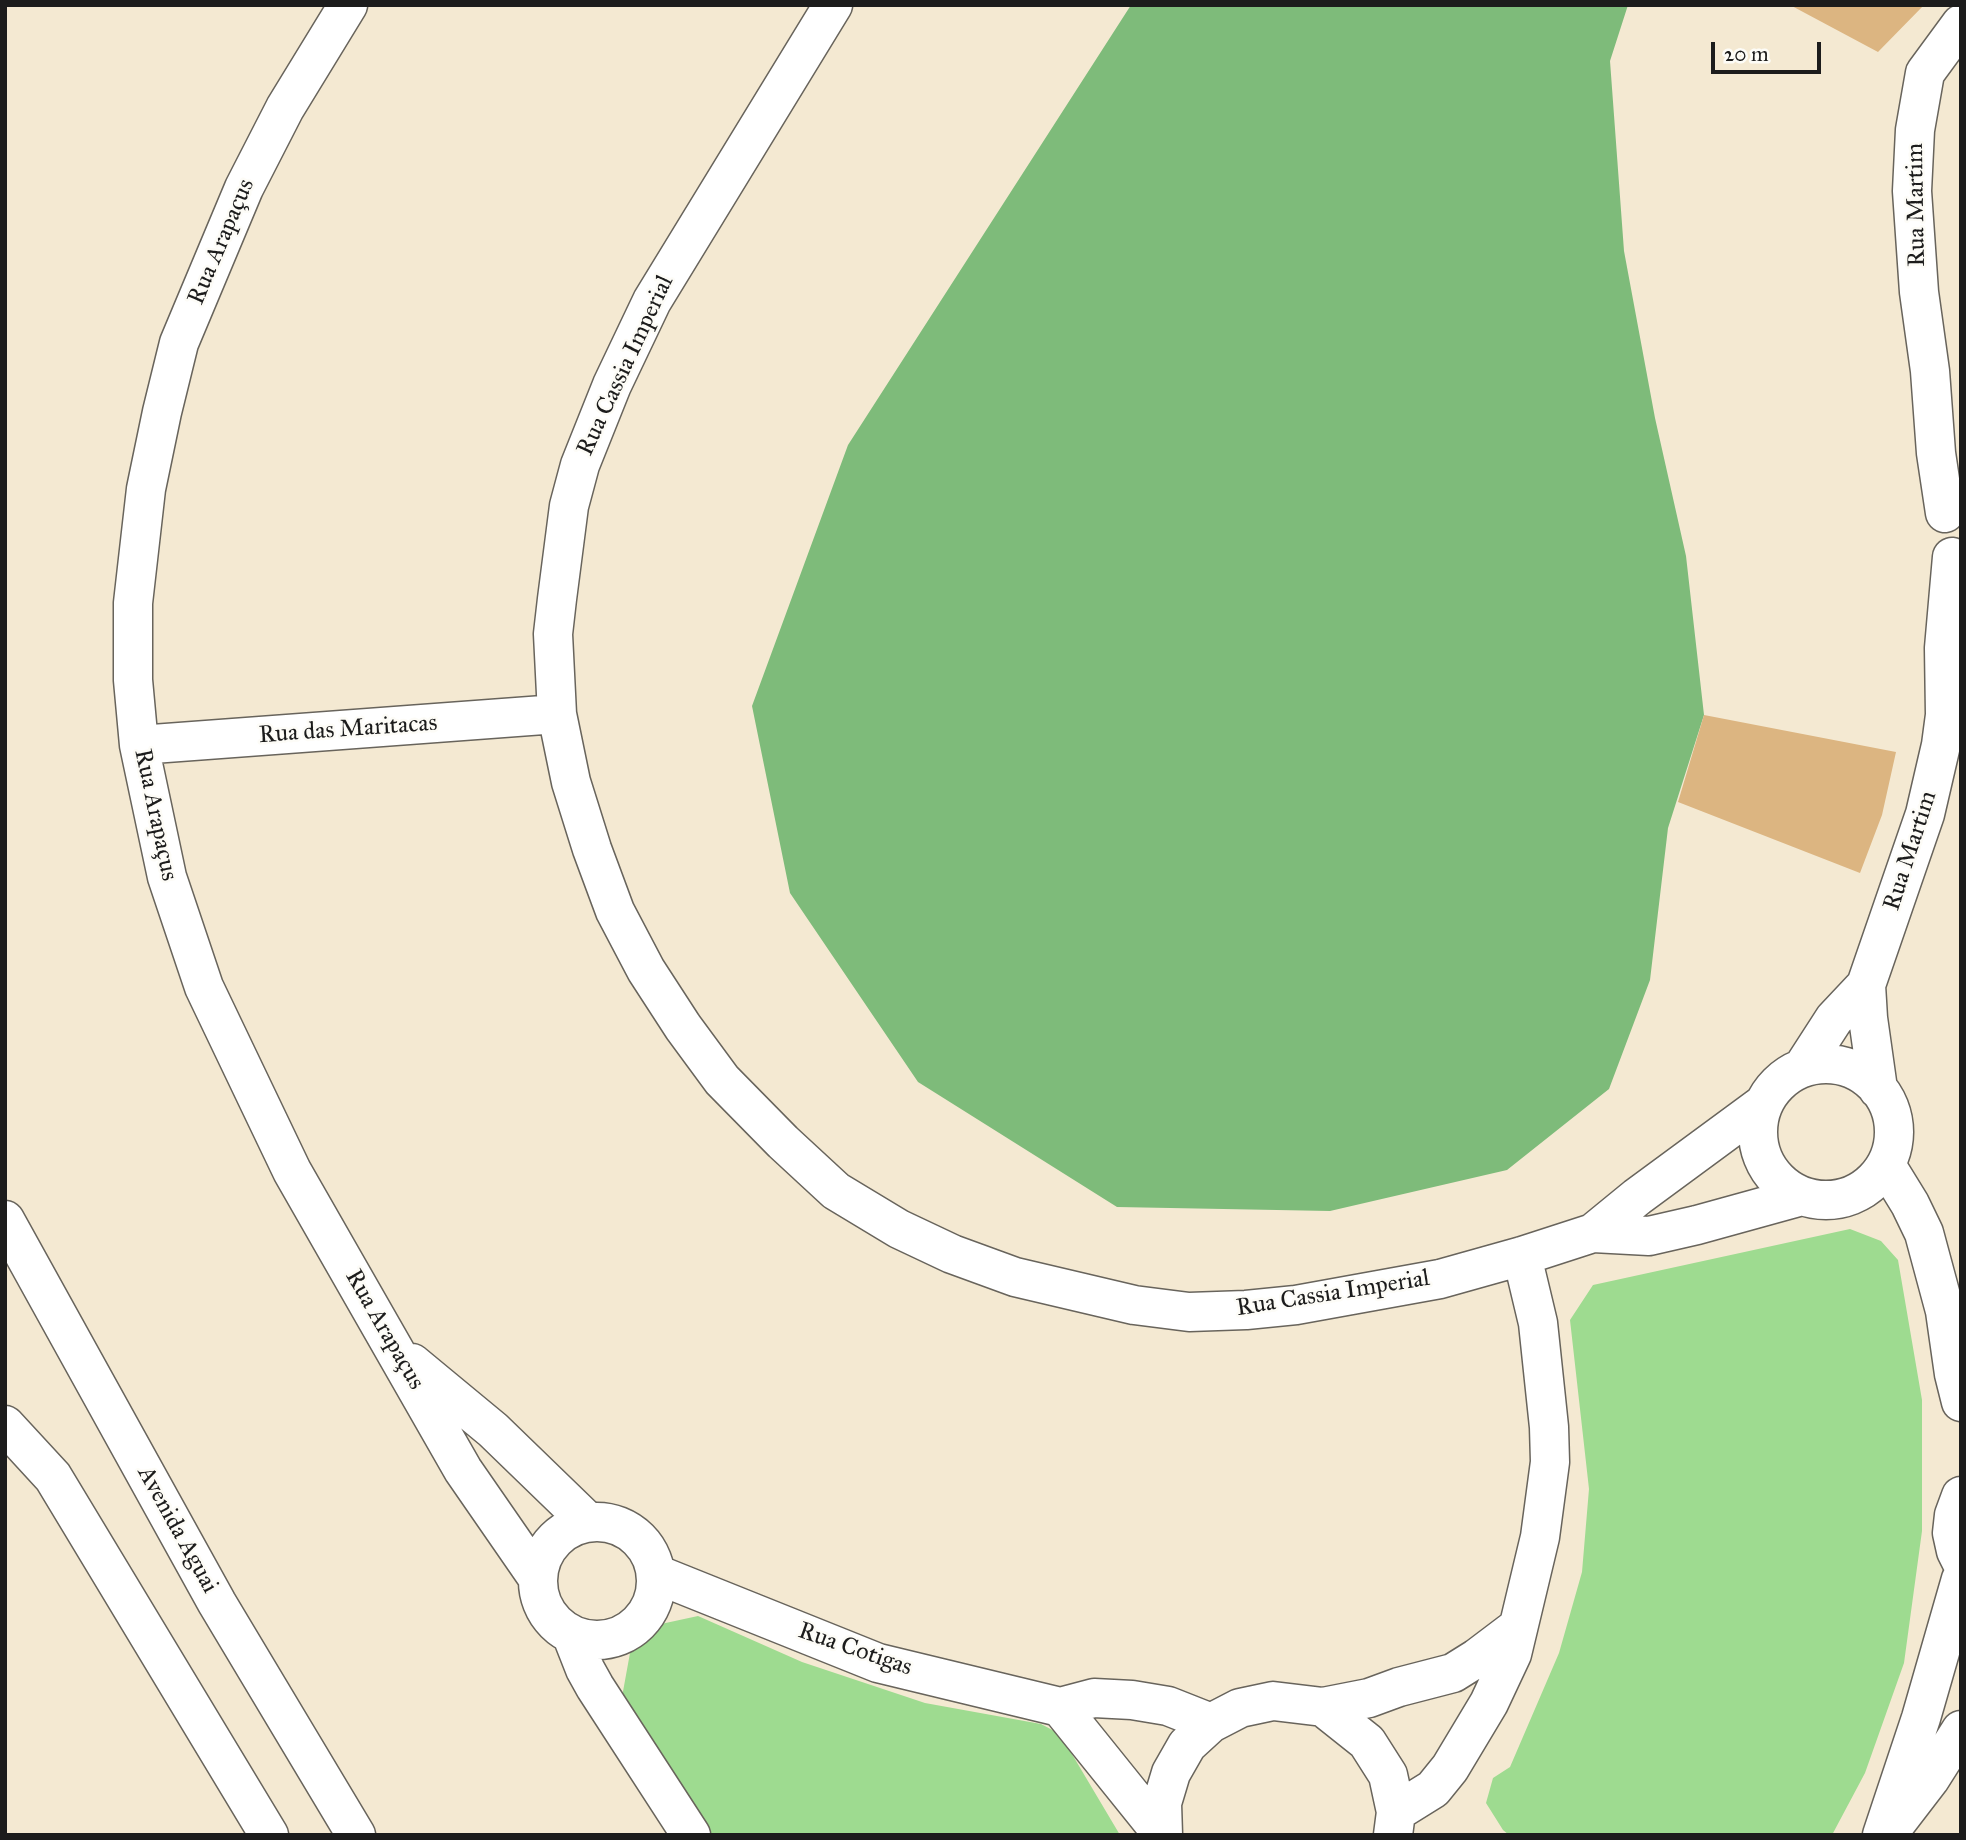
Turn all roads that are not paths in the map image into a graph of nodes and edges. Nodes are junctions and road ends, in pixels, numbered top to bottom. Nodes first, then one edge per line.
1 (348, 5) edge
2 (833, 5) edge
3 (1961, 24) edge
4 (1931, 398) junction
5 (1961, 428) edge
6 (1961, 478) edge
7 (1945, 513) junction
8 (1956, 564) edge
9 (1953, 703) edge
10 (557, 714) junction
11 (139, 745) junction
12 (1866, 985) junction
13 (1802, 1068) junction
14 (1878, 1089) junction
15 (1762, 1105) junction
16 (1886, 1165) junction
17 (1802, 1196) junction
18 (5, 1220) edge
19 (1592, 1233) junction
20 (1522, 1256) junction
21 (395, 1349) junction
22 (1961, 1402) edge
23 (5, 1425) edge
24 (1961, 1496) edge
25 (589, 1522) junction
26 (1961, 1561) edge
27 (656, 1574) junction
28 (537, 1577) junction
29 (1961, 1579) edge
30 (1518, 1627) junction
31 (624, 1634) junction
32 (572, 1636) junction
33 (1060, 1707) junction
34 (1323, 1707) junction
35 (612, 1712) junction
36 (1211, 1723) junction
37 (1961, 1730) edge
38 (1396, 1828) edge
39 (269, 1835) edge
40 (356, 1835) edge
41 (691, 1835) edge
42 (1163, 1835) edge
43 (1882, 1835) edge
44 (1888, 1835) edge

1 - 11 street, Rua Arapaçus
2 - 10 street, Rua Cassia Imperial
3 - 4 street, Rua Martim
4 - 5 street
4 - 7 street, Rua Martim
6 - 7 street
7 - 8 street, Rua Martim
8 - 9 street, Rua Martim
9 - 12 street, Rua Martim
10 - 11 street, Rua das Maritacas
10 - 20 street, Rua Cassia Imperial
11 - 21 street, Rua Arapaçus
12 - 13 street, Rua Martim
12 - 14 street, Rua Martim
13 - 14 street
13 - 15 street
14 - 16 street
15 - 17 street
15 - 19 street, Rua Cassia Imperial
16 - 17 street
16 - 22 street
17 - 19 street
18 - 40 street, Avenida Aguai
19 - 20 street, Rua Cassia Imperial
20 - 30 street
21 - 25 street
21 - 28 street, Rua Arapaçus
23 - 39 street
24 - 26 street
25 - 27 street
25 - 28 street
27 - 31 street
27 - 33 street, Rua Cotigas
28 - 32 street
29 - 43 street
30 - 34 street
30 - 38 street
31 - 32 street
31 - 35 street
32 - 35 street
33 - 36 street
33 - 42 street
34 - 36 street
34 - 38 street
35 - 41 street
36 - 42 street
37 - 44 street

